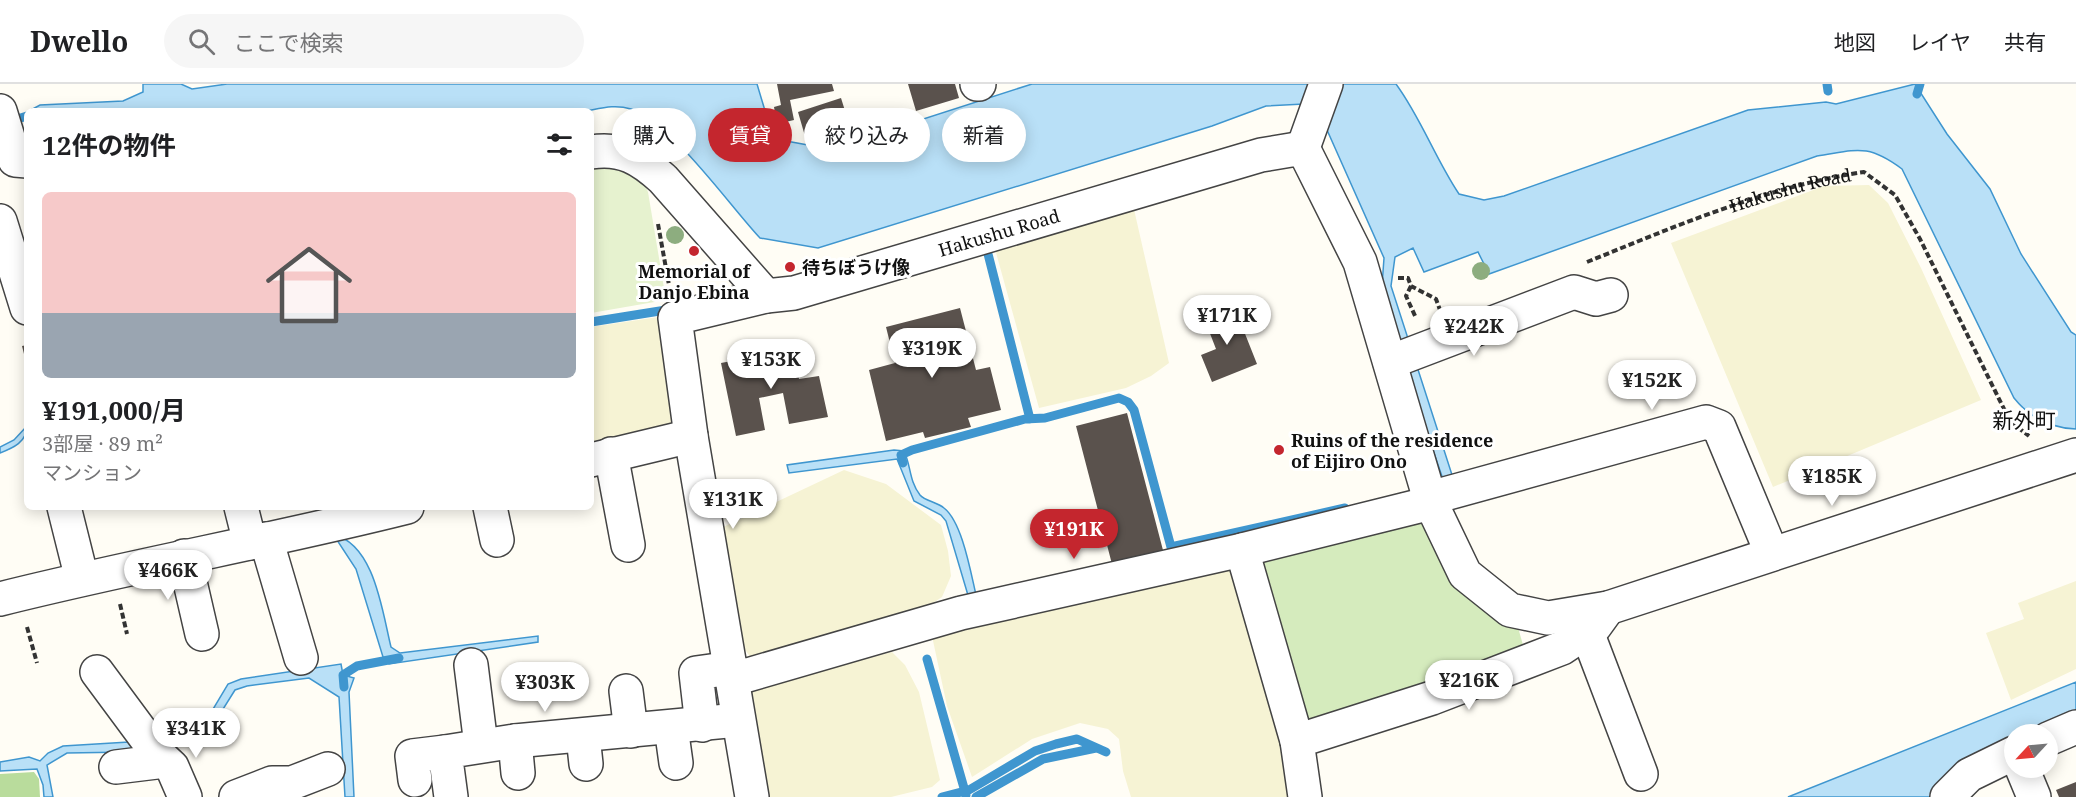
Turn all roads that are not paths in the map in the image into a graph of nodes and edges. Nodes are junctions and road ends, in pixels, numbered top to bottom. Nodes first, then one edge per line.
1 (1322, 96) edge
2 (1303, 148) junction
3 (594, 152) edge
4 (2, 234) edge
5 (1611, 295) dead end
6 (766, 296) junction
7 (24, 299) edge
8 (1390, 362) junction
9 (691, 436) junction
10 (2074, 456) edge
11 (601, 457) edge
12 (1431, 501) junction
13 (65, 510) edge
14 (242, 510) edge
15 (396, 510) edge
16 (491, 510) edge
17 (341, 524) edge
18 (497, 540) dead end
19 (258, 541) junction
20 (628, 545) dead end
21 (1242, 550) junction
22 (1772, 554) junction
23 (184, 556) junction
24 (82, 579) junction
25 (2, 592) edge
26 (1597, 620) junction
27 (202, 634) dead end
28 (301, 658) dead end
29 (471, 665) dead end
30 (97, 672) dead end
31 (726, 673) junction
32 (626, 691) dead end
33 (1432, 698) junction
34 (707, 724) junction
35 (2076, 727) edge
36 (631, 731) junction
37 (1382, 732) dead end
38 (2058, 735) edge
39 (1297, 741) junction
40 (481, 745) junction
41 (156, 750) junction
42 (445, 752) junction
43 (2004, 758) edge
44 (676, 763) dead end
45 (116, 767) dead end
46 (328, 769) dead end
47 (1641, 774) dead end
48 (2026, 778) edge
49 (415, 780) dead end
50 (185, 797) edge
51 (237, 797) edge
52 (451, 797) edge
53 (752, 797) edge
54 (1305, 797) edge
55 (1947, 797) edge
56 (2034, 797) edge

1 - 2 street
2 - 6 street, Hakushu Road
2 - 8 street
3 - 6 street
4 - 7 street
5 - 8 street
6 - 9 street, Hakushu Road
8 - 12 street
9 - 11 street
9 - 31 street
10 - 22 street
11 - 20 street
12 - 21 street
12 - 22 street
12 - 26 street
13 - 24 street
14 - 19 street
15 - 17 street
16 - 18 street
17 - 19 street
19 - 23 street
19 - 28 street
21 - 31 street
21 - 39 street
22 - 26 street
23 - 24 street
23 - 27 street
24 - 25 street
26 - 33 street
26 - 47 street
29 - 40 street
30 - 41 street
31 - 34 street
32 - 36 street
33 - 37 street
33 - 39 street
34 - 36 street
34 - 44 street
34 - 53 street
35 - 38 street
36 - 40 street
39 - 54 street
40 - 42 street
41 - 45 street
41 - 50 street
42 - 49 street
42 - 52 street
43 - 55 street
46 - 51 street
48 - 56 street

